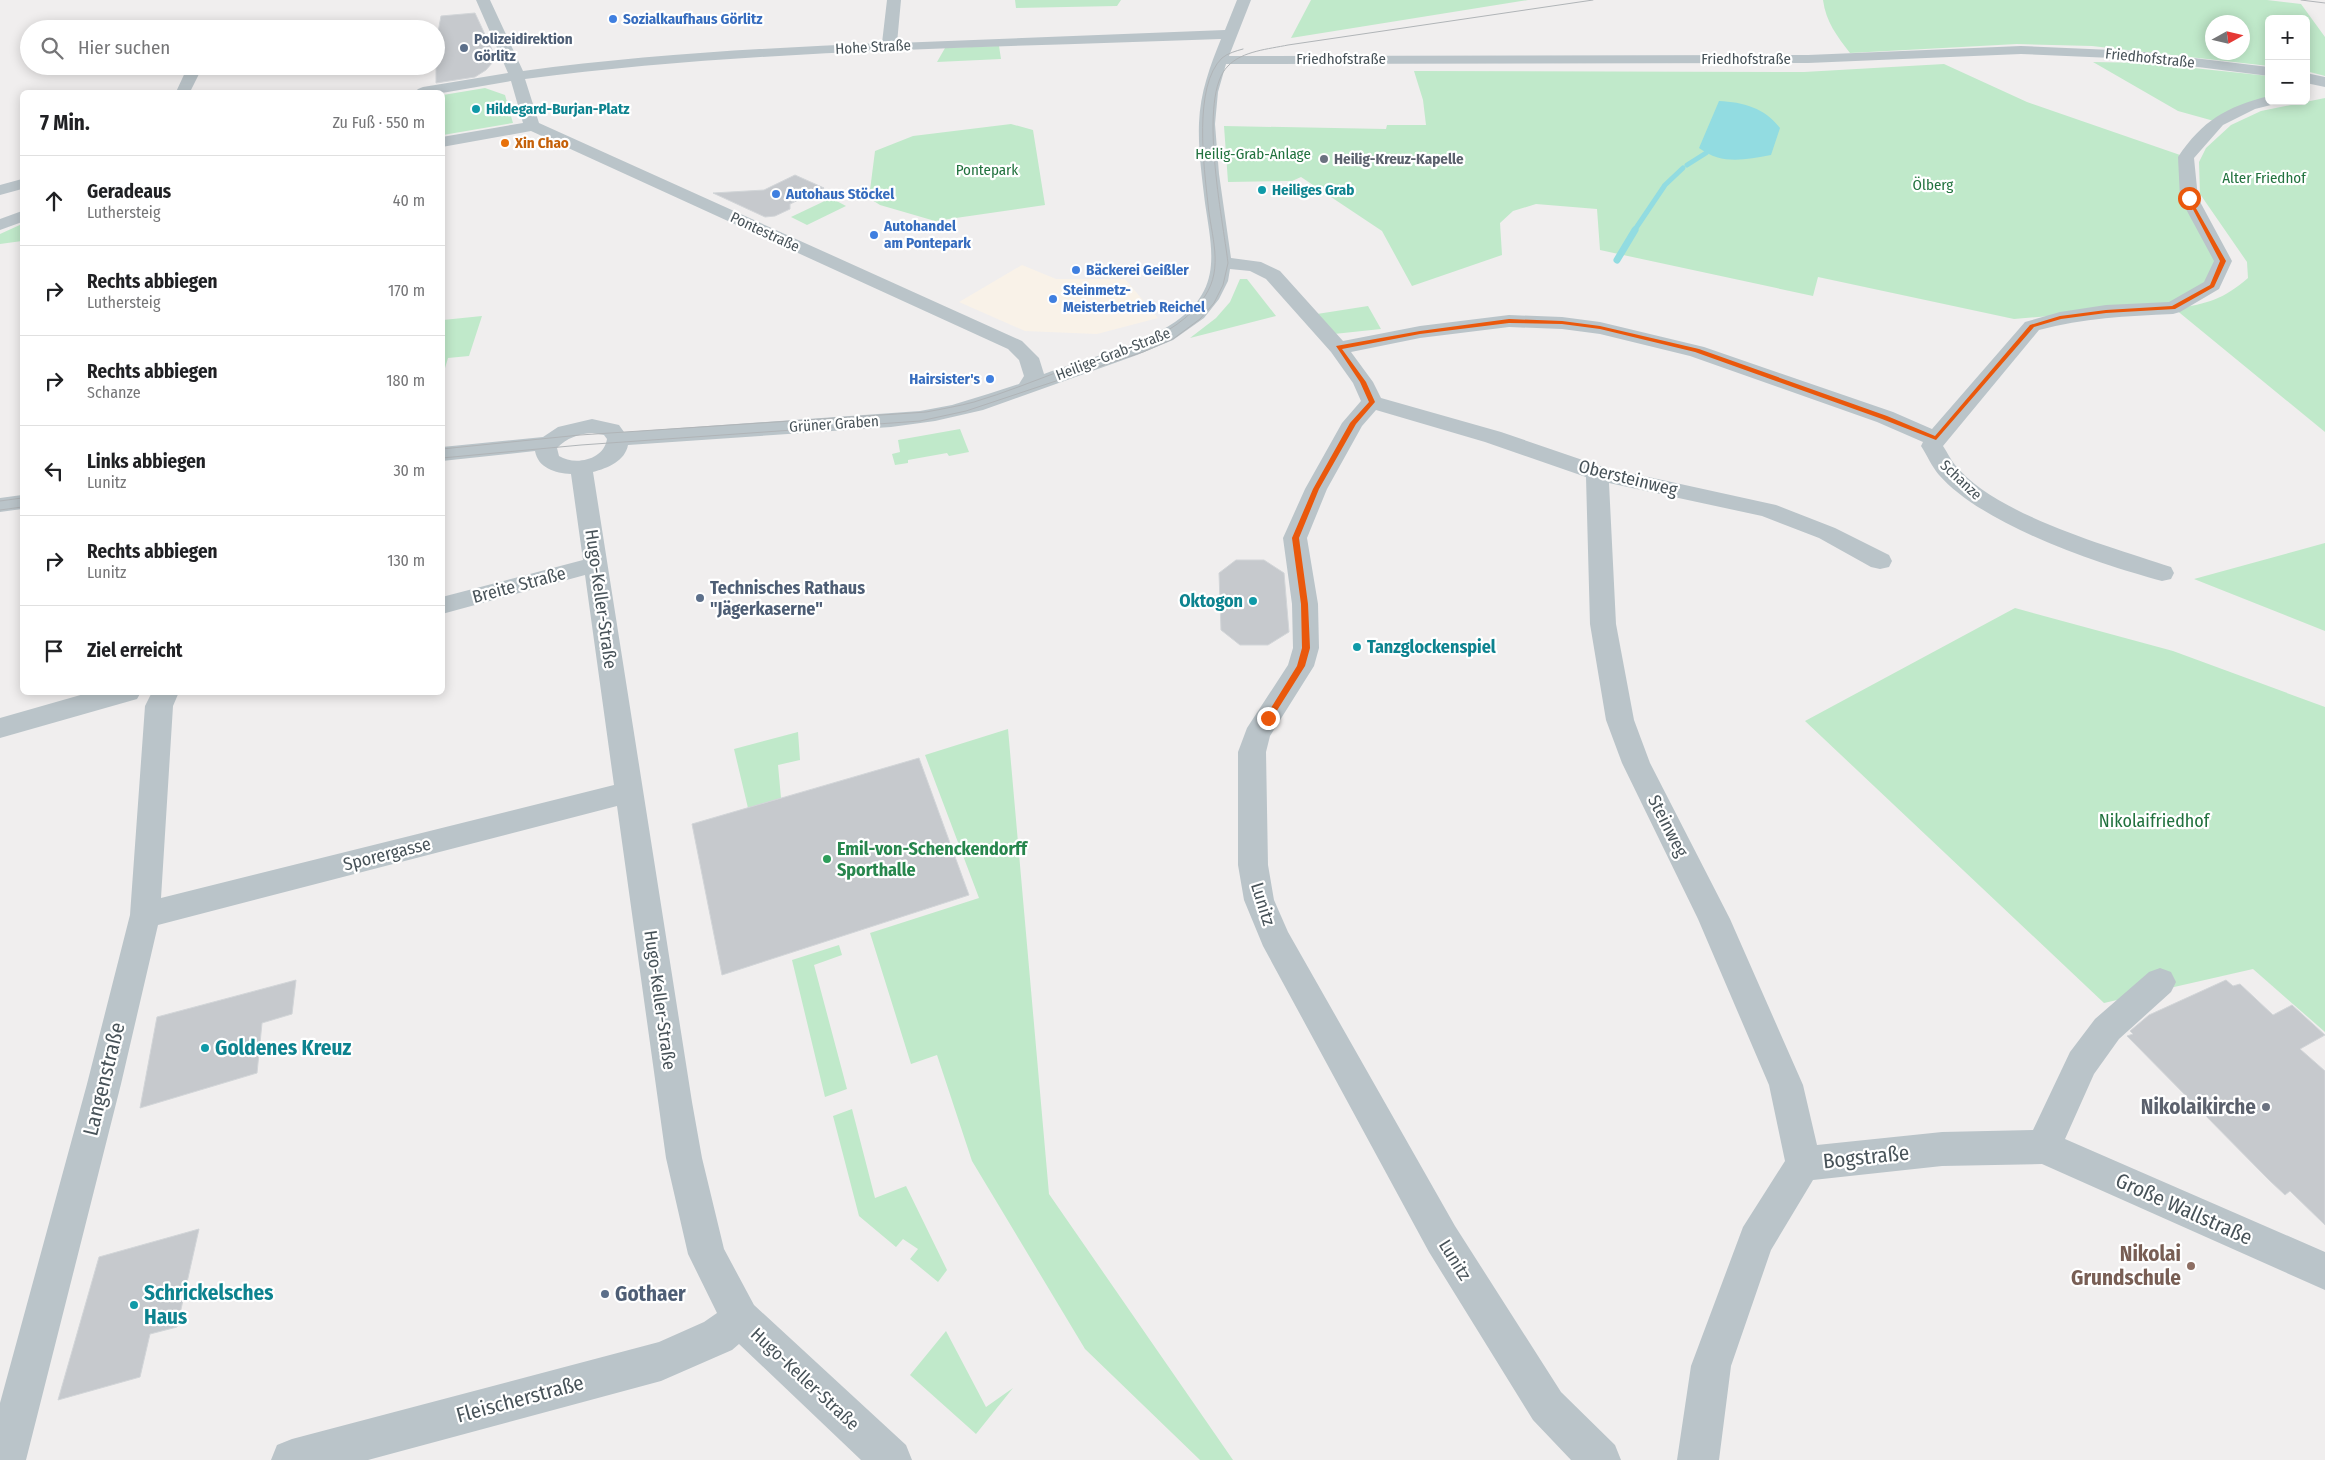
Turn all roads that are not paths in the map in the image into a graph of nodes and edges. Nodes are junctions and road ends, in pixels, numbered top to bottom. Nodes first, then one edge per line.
1 (483, 0) edge
2 (894, 0) edge
3 (1244, 0) edge
4 (1231, 34) junction
5 (889, 46) junction
6 (1221, 60) junction
7 (2265, 71) edge
8 (192, 75) edge
9 (516, 76) junction
10 (2310, 79) edge
11 (2325, 82) edge
12 (184, 90) edge
13 (435, 90) edge
14 (2325, 91) edge
15 (2310, 93) edge
16 (2265, 102) edge
17 (533, 126) junction
18 (445, 141) edge
19 (20, 185) edge
20 (0, 190) edge
21 (20, 217) edge
22 (0, 225) edge
23 (1222, 263) junction
24 (1338, 348) junction
25 (1030, 379) junction
26 (1372, 402) junction
27 (1936, 438) junction
28 (618, 439) junction
29 (549, 443) junction
30 (445, 454) edge
31 (582, 467) junction
32 (1597, 473) junction
33 (20, 502) edge
34 (0, 505) edge
35 (1880, 561) dead end
36 (596, 564) junction
37 (2162, 573) dead end
38 (445, 605) edge
39 (117, 695) edge
40 (164, 695) edge
41 (0, 728) edge
42 (629, 792) junction
43 (145, 915) junction
44 (2160, 982) dead end
45 (2043, 1147) junction
46 (1803, 1164) junction
47 (2325, 1271) edge
48 (740, 1319) junction
49 (5, 1460) edge
50 (292, 1460) edge
51 (891, 1460) edge
52 (1600, 1460) edge
53 (1698, 1460) edge

1 - 9 street
2 - 5 street
3 - 4 street, Heilige-Grab-Straße
4 - 5 street, Hohe Straße
4 - 6 street, Heilige-Grab-Straße
5 - 9 street, Hohe Straße
6 - 7 street, Friedhofstraße
6 - 23 street, Heilige-Grab-Straße
8 - 12 street
9 - 13 street, Hohe Straße
9 - 17 street
10 - 11 street
14 - 15 street
16 - 27 street
17 - 18 street
17 - 25 street, Pontestraße
19 - 20 street
21 - 22 street
23 - 24 street
23 - 25 street, Heilige-Grab-Straße
24 - 26 street
24 - 27 street, Schanze
25 - 28 street, Grüner Graben
26 - 32 street, Obersteinweg
26 - 52 street, Lunitz
27 - 37 street, Schanze
28 - 29 street
28 - 31 street
29 - 30 street
29 - 31 street
31 - 36 street, Hugo-Keller-Straße
32 - 35 street, Obersteinweg
32 - 46 street, Steinweg
33 - 34 street
36 - 38 street, Breite Straße
36 - 42 street, Hugo-Keller-Straße
39 - 41 street
40 - 43 street, Langenstraße
42 - 43 street, Sporergasse
42 - 48 street, Hugo-Keller-Straße
43 - 49 street, Langenstraße
44 - 45 street
45 - 46 street, Bogstraße
45 - 47 street, Große Wallstraße
46 - 53 street, Bogstraße
48 - 50 street, Fleischerstraße
48 - 51 street, Hugo-Keller-Straße

